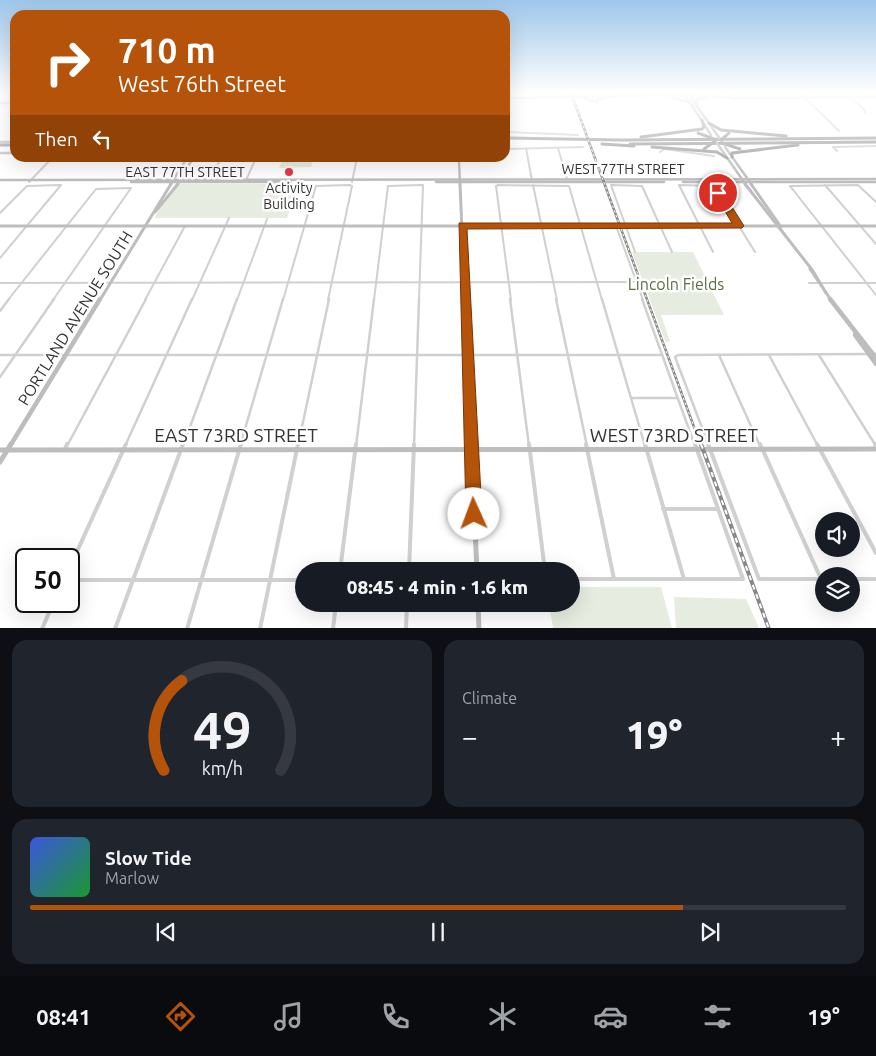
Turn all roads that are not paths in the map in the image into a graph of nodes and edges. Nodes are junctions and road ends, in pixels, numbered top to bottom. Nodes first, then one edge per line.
1 (703, 122) edge
2 (704, 122) edge
3 (830, 122) edge
4 (709, 123) joint
5 (681, 131) junction
6 (839, 131) dead end
7 (510, 132) edge
8 (745, 132) junction
9 (578, 135) dead end
10 (876, 137) edge
11 (833, 138) junction
12 (510, 139) edge
13 (510, 139) edge
14 (596, 140) junction
15 (717, 140) junction
16 (841, 142) junction
17 (602, 144) junction
18 (876, 144) edge
19 (583, 147) dead end
20 (526, 148) junction
21 (558, 148) junction
22 (726, 148) joint
23 (510, 149) edge
24 (692, 150) junction
25 (760, 150) junction
26 (838, 151) dead end
27 (660, 152) dead end
28 (714, 156) dead end
29 (732, 157) junction
30 (727, 158) junction
31 (48, 162) edge
32 (185, 162) edge
33 (190, 162) edge
34 (219, 162) edge
35 (254, 162) edge
36 (357, 162) edge
37 (459, 162) edge
38 (567, 179) junction
39 (210, 180) junction
40 (246, 180) junction
41 (420, 180) junction
42 (0, 181) edge
43 (174, 181) junction
44 (180, 181) junction
45 (460, 181) junction
46 (743, 181) junction
47 (749, 181) junction
48 (876, 181) edge
49 (352, 182) junction
50 (392, 182) junction
51 (532, 182) junction
52 (29, 183) junction
53 (824, 185) junction
54 (876, 202) edge
55 (155, 212) junction
56 (0, 213) edge
57 (229, 218) dead end
58 (267, 219) dead end
59 (0, 226) edge
60 (28, 226) junction
61 (67, 226) junction
62 (106, 226) junction
63 (146, 226) junction
64 (185, 226) junction
65 (225, 226) junction
66 (265, 226) junction
67 (304, 226) junction
68 (344, 226) junction
69 (383, 226) junction
70 (422, 226) junction
71 (462, 226) junction
72 (501, 226) junction
73 (541, 226) junction
74 (581, 226) junction
75 (616, 226) junction
76 (625, 226) junction
77 (660, 226) junction
78 (699, 226) junction
79 (739, 226) junction
80 (779, 226) junction
81 (821, 226) junction
82 (860, 226) junction
83 (876, 226) edge
84 (876, 244) edge
85 (635, 252) dead end
86 (672, 252) dead end
87 (713, 252) dead end
88 (755, 252) dead end
89 (0, 258) edge
90 (810, 269) joint
91 (155, 282) junction
92 (199, 282) junction
93 (244, 282) junction
94 (288, 282) junction
95 (332, 282) junction
96 (376, 282) junction
97 (420, 282) junction
98 (464, 282) junction
99 (508, 282) junction
100 (553, 282) junction
101 (597, 282) junction
102 (637, 282) junction
103 (0, 283) edge
104 (22, 283) junction
105 (66, 283) junction
106 (112, 283) junction
107 (809, 283) dead end
108 (820, 283) junction
109 (866, 283) junction
110 (876, 283) edge
111 (876, 295) edge
112 (0, 311) edge
113 (418, 354) junction
114 (468, 354) junction
115 (517, 354) junction
116 (568, 354) junction
117 (618, 354) junction
118 (769, 354) junction
119 (819, 354) junction
120 (0, 355) edge
121 (16, 355) junction
122 (67, 355) junction
123 (116, 355) junction
124 (167, 355) junction
125 (217, 355) junction
126 (267, 355) junction
127 (317, 355) junction
128 (368, 355) junction
129 (662, 355) junction
130 (718, 355) junction
131 (874, 355) edge
132 (876, 364) edge
133 (0, 377) edge
134 (631, 398) junction
135 (678, 398) junction
136 (876, 448) edge
137 (65, 449) junction
138 (123, 449) junction
139 (820, 449) junction
140 (0, 450) edge
141 (8, 450) junction
142 (182, 450) junction
143 (240, 450) junction
144 (298, 450) junction
145 (356, 450) junction
146 (414, 450) junction
147 (472, 450) junction
148 (530, 450) junction
149 (588, 450) junction
150 (647, 450) junction
151 (697, 450) junction
152 (710, 450) junction
153 (763, 450) junction
154 (0, 462) edge
155 (663, 509) junction
156 (718, 509) junction
157 (78, 548) edge
158 (876, 553) edge
159 (341, 562) edge
160 (409, 562) edge
161 (476, 562) edge
162 (544, 562) edge
163 (817, 567) edge
164 (580, 579) edge
165 (614, 579) junction
166 (684, 579) junction
167 (815, 579) edge
168 (860, 579) edge
169 (876, 579) edge
170 (80, 580) edge
171 (133, 580) junction
172 (202, 580) junction
173 (270, 580) junction
174 (295, 580) edge
175 (335, 612) edge
176 (407, 612) edge
177 (478, 612) edge
178 (49, 613) edge
179 (42, 628) edge
180 (115, 628) edge
181 (187, 628) edge
182 (260, 628) edge
183 (333, 628) edge
184 (406, 628) edge
185 (479, 628) edge

1 - 5 highway
2 - 15 street
3 - 6 street
4 - 8 highway
4 - 15 main road
5 - 14 highway
5 - 15 highway, bridge
7 - 9 street
8 - 11 highway
8 - 15 highway, bridge
10 - 11 highway
11 - 14 highway
12 - 14 highway
13 - 17 highway
15 - 22 highway, bridge
15 - 24 highway, bridge
15 - 25 highway, bridge
15 - 30 street
16 - 17 highway
16 - 18 highway
16 - 25 highway
17 - 24 highway
18 - 26 street
19 - 21 street
20 - 21 street
20 - 23 street
20 - 51 street
21 - 38 street
22 - 29 street
24 - 30 highway
25 - 29 highway
27 - 28 street
29 - 47 street
30 - 46 street
31 - 52 street
32 - 43 street, PORTLAND AVENUE SOUTH
33 - 44 street, PORTLAND AVENUE SOUTH
34 - 39 street
35 - 40 street
36 - 49 street
37 - 45 main road
38 - 46 street, WEST 77TH STREET
38 - 51 street, WEST 77TH STREET
39 - 40 street, EAST 77TH STREET
39 - 44 street, EAST 77TH STREET
40 - 49 street, EAST 77TH STREET
41 - 45 street, EAST 77TH STREET
41 - 49 street, EAST 77TH STREET
41 - 50 street
42 - 52 main road, EAST 77TH STREET
43 - 44 street, EAST 77TH STREET
43 - 52 street, EAST 77TH STREET
43 - 55 street, PORTLAND AVENUE SOUTH
44 - 49 street, EAST 77TH STREET
44 - 55 street, PORTLAND AVENUE SOUTH
45 - 50 street, EAST 77TH STREET
45 - 51 street, WEST 77TH STREET
45 - 71 street
46 - 47 main road, WEST 77TH STREET
46 - 51 street, WEST 77TH STREET
46 - 80 main road
47 - 48 street, WEST 77TH STREET
47 - 80 main road
49 - 50 street, EAST 77TH STREET
49 - 67 street
49 - 68 street
51 - 72 street
51 - 73 street
51 - 74 street
52 - 56 street
52 - 60 street
53 - 54 street
53 - 81 street
53 - 82 street
55 - 63 main road, PORTLAND AVENUE SOUTH
57 - 65 street
58 - 66 street
59 - 60 street
60 - 61 street
60 - 89 street
61 - 62 street
61 - 62 street
61 - 104 street
62 - 63 street
62 - 105 street
63 - 64 street
63 - 106 street, PORTLAND AVENUE SOUTH
64 - 65 street
64 - 91 street
65 - 66 street
65 - 92 street
66 - 67 street
66 - 93 street
67 - 68 street
67 - 94 street
68 - 69 street
68 - 95 street
69 - 70 street
69 - 70 street
69 - 96 street
70 - 71 street
70 - 97 street
71 - 72 street
71 - 98 street
72 - 73 street
72 - 99 street
73 - 74 street
73 - 100 street
74 - 75 street
74 - 101 street
75 - 76 street
75 - 102 street
76 - 77 street
76 - 77 street
76 - 85 street
77 - 78 street
77 - 86 street
78 - 79 street
78 - 79 street
78 - 87 street
79 - 80 street
79 - 88 street
80 - 81 street
80 - 90 street
81 - 82 street
81 - 109 street
82 - 83 street
82 - 84 street
90 - 108 main road
91 - 92 street
91 - 106 street
91 - 123 street
92 - 93 street
92 - 124 street
93 - 94 street
93 - 125 street
94 - 95 street
94 - 126 street
95 - 96 street
95 - 127 street
96 - 97 street
96 - 128 street
97 - 98 street
97 - 113 street
98 - 99 street
98 - 114 street
99 - 100 street
99 - 115 street
100 - 101 street
100 - 116 street
101 - 102 street
101 - 117 street
102 - 129 street
103 - 104 street
104 - 105 street
104 - 112 street
105 - 106 street
105 - 121 street
106 - 122 street, PORTLAND AVENUE SOUTH
107 - 108 street
108 - 109 street
108 - 131 street
109 - 110 street
109 - 111 street
113 - 114 street
113 - 128 street
113 - 146 street
114 - 115 street
114 - 147 street
115 - 116 street
115 - 148 street
116 - 117 street
116 - 149 street
117 - 129 street
117 - 134 street
118 - 119 street
118 - 130 street
118 - 139 street
119 - 131 street
119 - 136 street
120 - 121 street
121 - 122 street
121 - 133 street
122 - 123 street
122 - 141 street, PORTLAND AVENUE SOUTH
123 - 124 street
123 - 137 street
124 - 125 street
124 - 138 street
125 - 126 street
125 - 142 street
126 - 127 street
126 - 143 street
127 - 128 street
127 - 144 street
128 - 145 street
129 - 135 street
130 - 152 street
130 - 153 street
131 - 132 street
134 - 135 street
134 - 150 street
135 - 151 street
136 - 139 street, WEST 73RD STREET
137 - 138 street, EAST 73RD STREET
137 - 141 street, EAST 73RD STREET
138 - 142 street, EAST 73RD STREET
138 - 157 street
139 - 153 street, WEST 73RD STREET
139 - 158 street
140 - 141 street, EAST 73RD STREET
141 - 154 street, PORTLAND AVENUE SOUTH
142 - 143 street, EAST 73RD STREET
142 - 171 street
143 - 144 street, EAST 73RD STREET
143 - 172 street
144 - 145 street, EAST 73RD STREET
144 - 173 street
145 - 146 street, EAST 73RD STREET
145 - 159 street
146 - 147 street, EAST 73RD STREET
146 - 160 street
147 - 148 street, WEST 73RD STREET
147 - 161 street
148 - 149 street, WEST 73RD STREET
148 - 162 street
149 - 150 street, WEST 73RD STREET
149 - 165 street
150 - 151 street, WEST 73RD STREET
150 - 155 street
151 - 152 street, WEST 73RD STREET
151 - 156 street
152 - 153 street, WEST 73RD STREET
152 - 167 street
153 - 163 street
155 - 156 street
155 - 166 street
156 - 166 street
164 - 165 street
165 - 166 street
168 - 169 street
170 - 171 street
171 - 172 street
171 - 180 street
172 - 173 street
172 - 181 street
173 - 174 street
173 - 182 street
175 - 183 street
176 - 184 street
177 - 185 main road
178 - 179 street

